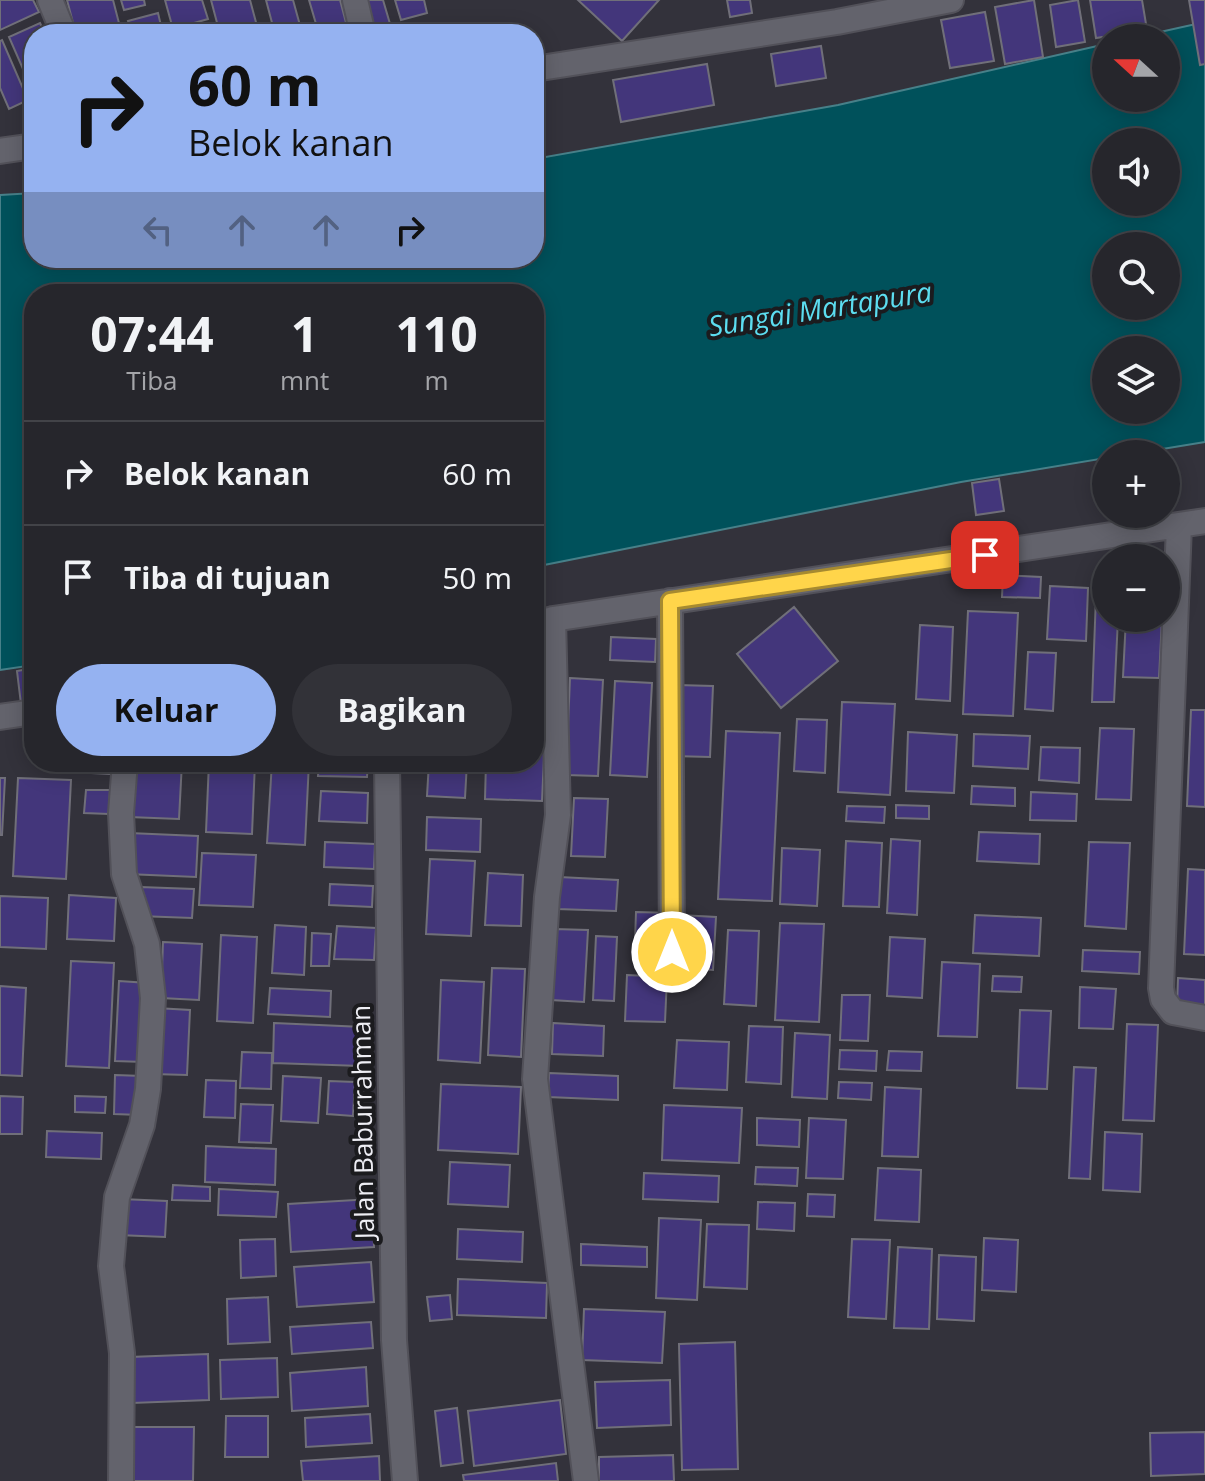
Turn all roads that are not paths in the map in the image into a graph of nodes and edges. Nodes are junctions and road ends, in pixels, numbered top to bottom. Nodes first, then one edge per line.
1 (50, 0) edge
2 (355, 0) edge
3 (951, 0) edge
4 (834, 11) edge
5 (60, 24) edge
6 (361, 24) edge
7 (544, 67) edge
8 (24, 147) edge
9 (0, 151) edge
10 (1205, 521) edge
11 (1180, 525) edge
12 (1159, 528) edge
13 (1179, 528) edge
14 (670, 601) junction
15 (544, 622) edge
16 (24, 713) edge
17 (0, 717) edge
18 (124, 772) edge
19 (387, 772) edge
20 (672, 952) dead end
21 (1205, 1018) edge
22 (121, 1481) edge
23 (405, 1481) edge
24 (586, 1481) edge

1 - 5 street
2 - 6 street
3 - 4 street
4 - 7 street
8 - 9 street
10 - 11 street
12 - 14 street
13 - 21 street
14 - 15 street
14 - 20 street
15 - 24 street
16 - 17 street
18 - 22 street
19 - 23 street, Jalan Baburrahman

